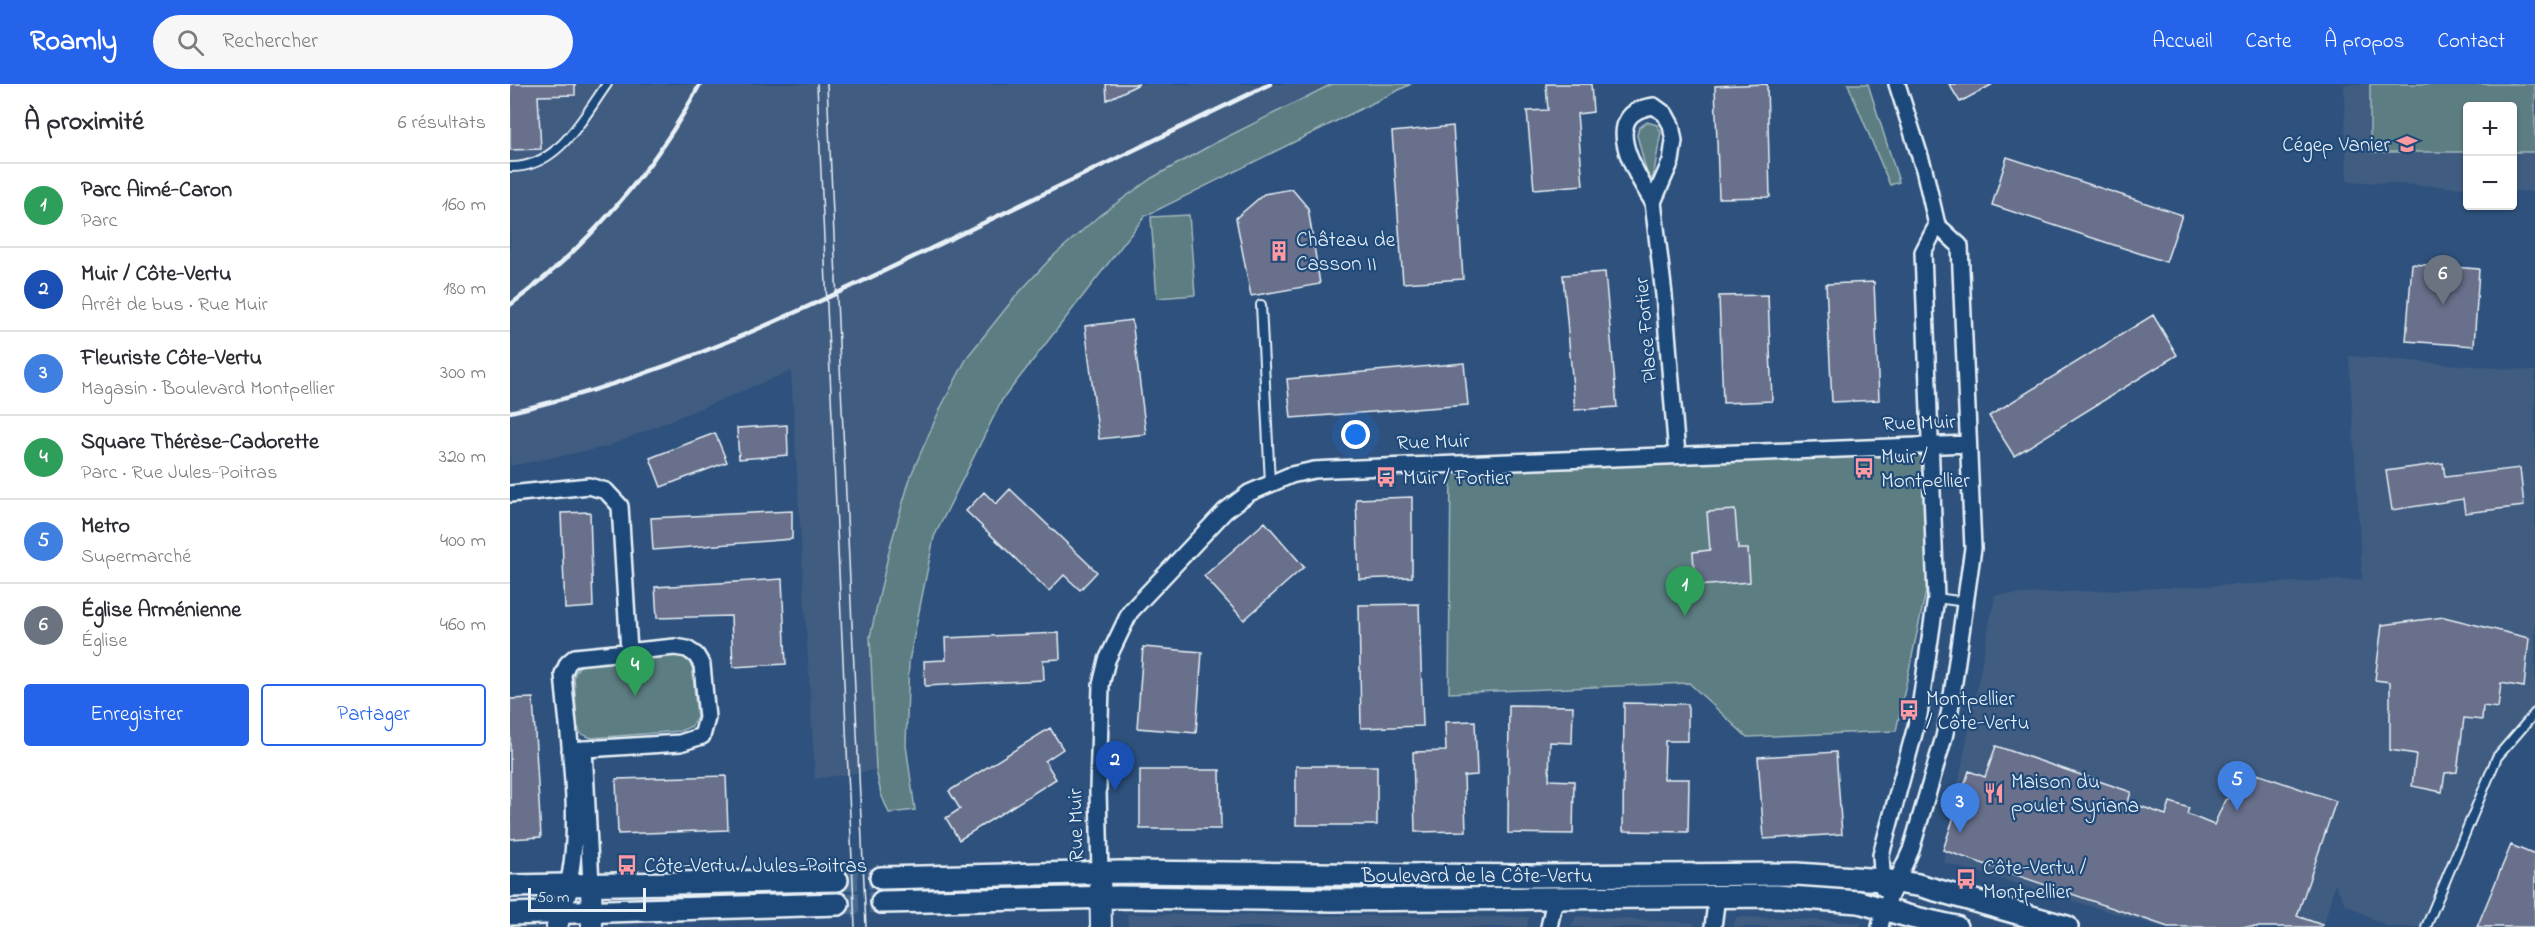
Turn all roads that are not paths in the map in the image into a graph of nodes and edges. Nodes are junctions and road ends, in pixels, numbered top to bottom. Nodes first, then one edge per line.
1 (607, 84) edge
2 (1897, 84) edge
3 (510, 167) edge
4 (1653, 202) junction
5 (1937, 225) junction
6 (1261, 305) dead end
7 (1968, 444) junction
8 (1929, 445) junction
9 (1677, 455) junction
10 (1270, 483) junction
11 (510, 494) edge
12 (1936, 598) junction
13 (1966, 602) junction
14 (629, 651) junction
15 (2535, 713) edge
16 (577, 750) junction
17 (1100, 873) junction
18 (881, 879) tunnel mouth
19 (837, 880) tunnel mouth
20 (1890, 880) junction
21 (591, 884) junction
22 (568, 885) junction
23 (510, 886) edge
24 (1717, 896) junction
25 (1101, 898) junction
26 (1555, 898) junction
27 (882, 902) tunnel mouth
28 (837, 904) tunnel mouth
29 (510, 914) edge
30 (1882, 918) edge
31 (558, 920) edge
32 (592, 920) edge
33 (1101, 927) edge
34 (1549, 927) edge
35 (1713, 927) edge
36 (1956, 927) edge
37 (2067, 927) edge
38 (2426, 927) edge

1 - 3 lane
2 - 5 street
4 - 4 street, Place Fortier
4 - 9 street, Place Fortier
5 - 7 street
5 - 8 street
6 - 10 lane
7 - 8 street, Rue Muir
7 - 13 street
8 - 9 street, Rue Muir
8 - 12 street
9 - 10 street, Rue Muir
10 - 17 street, Rue Muir
11 - 14 street
12 - 13 lane
12 - 20 street
13 - 20 street
14 - 16 street
14 - 16 street
15 - 38 lane
16 - 21 street
16 - 22 street
17 - 18 main road, Boulevard de la Côte-Vertu
17 - 20 main road, Boulevard de la Côte-Vertu
17 - 25 street, Rue Muir
19 - 21 main road
20 - 30 street
20 - 37 main road, Boulevard de la Côte-Vertu
21 - 22 main road
21 - 32 street
22 - 23 main road
22 - 31 street
24 - 26 main road, Boulevard de la Côte-Vertu
24 - 30 main road, Boulevard de la Côte-Vertu
24 - 35 street
25 - 26 main road, Boulevard de la Côte-Vertu
25 - 27 main road, Boulevard de la Côte-Vertu
25 - 33 street, Rue Muir
26 - 34 street
28 - 32 main road
29 - 31 main road
30 - 36 main road, Boulevard de la Côte-Vertu
31 - 32 main road

